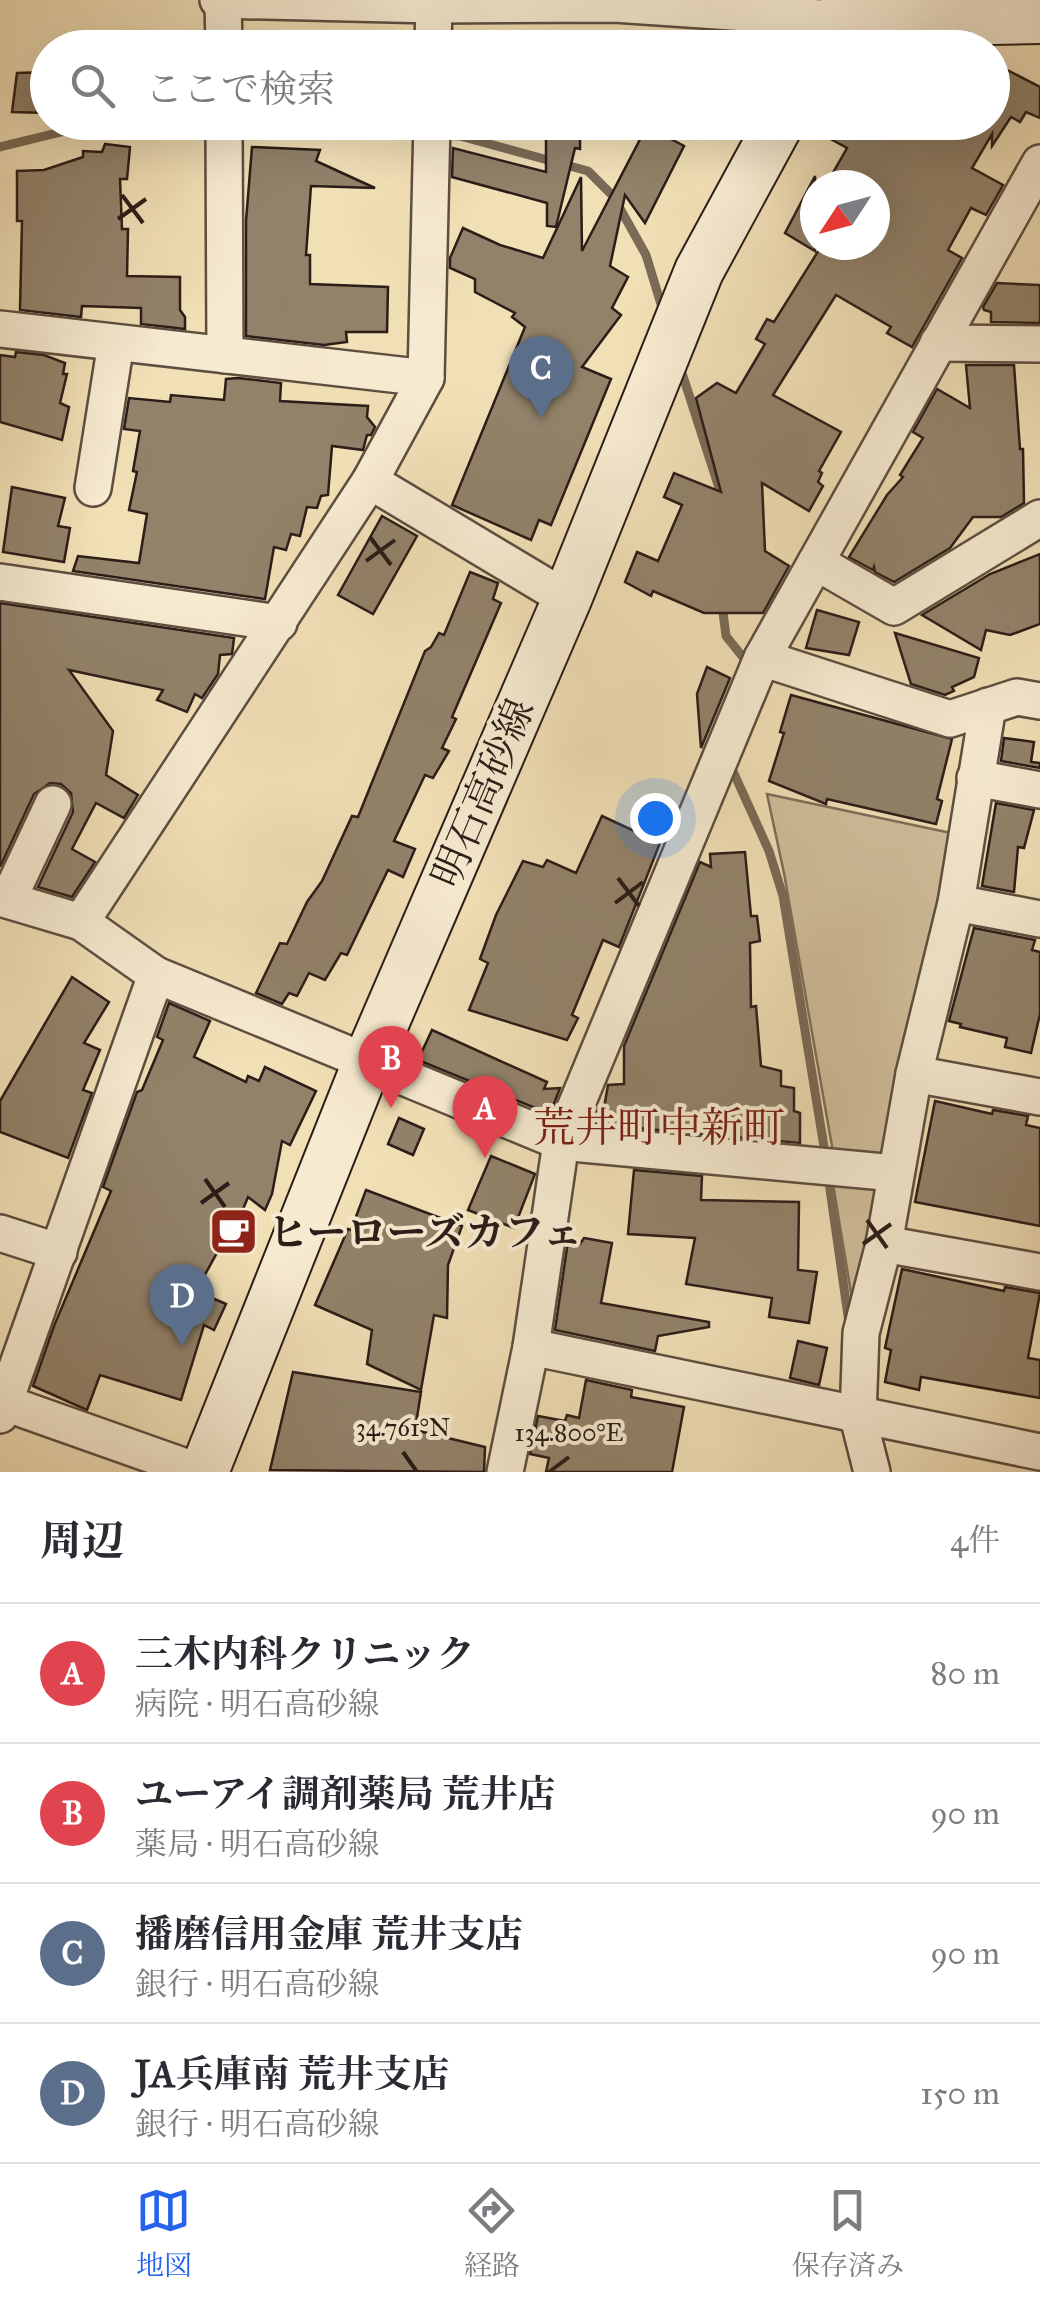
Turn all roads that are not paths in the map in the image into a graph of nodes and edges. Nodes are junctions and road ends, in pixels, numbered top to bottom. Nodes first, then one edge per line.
1 (221, 0) edge
2 (434, 2) edge
3 (1040, 19) edge
4 (835, 22) edge
5 (223, 30) edge
6 (433, 30) edge
7 (224, 140) edge
8 (432, 140) edge
9 (770, 140) edge
10 (1040, 164) edge
11 (0, 329) edge
12 (116, 342) junction
13 (938, 343) junction
14 (1040, 344) edge
15 (225, 355) junction
16 (426, 378) junction
17 (370, 481) junction
18 (93, 488) dead end
19 (1040, 518) edge
20 (816, 562) junction
21 (0, 582) edge
22 (567, 599) junction
23 (279, 623) junction
24 (762, 658) junction
25 (1021, 696) edge
26 (976, 778) junction
27 (1040, 790) edge
28 (53, 804) dead end
29 (4, 899) edge
30 (956, 903) junction
31 (1040, 918) edge
32 (80, 922) junction
33 (156, 975) junction
34 (368, 1063) junction
35 (914, 1074) junction
36 (1040, 1098) edge
37 (561, 1142) junction
38 (895, 1173) junction
39 (0, 1233) edge
40 (884, 1244) junction
41 (59, 1252) junction
42 (1040, 1272) edge
43 (530, 1347) junction
44 (3, 1409) edge
45 (858, 1417) junction
46 (1040, 1452) edge
47 (202, 1472) edge
48 (505, 1472) edge
49 (872, 1472) edge

1 - 2 street
1 - 5 street
2 - 4 street
2 - 6 street
3 - 4 main road
7 - 15 street
8 - 16 street
9 - 22 main road, 明石高砂線
10 - 13 street
11 - 12 street
12 - 15 street
12 - 18 street
13 - 14 street
13 - 20 street
15 - 16 street
16 - 17 street
17 - 22 street
17 - 23 street
19 - 20 street
20 - 24 street
21 - 23 street
22 - 34 main road, 明石高砂線
23 - 32 street
24 - 25 street
24 - 37 street
25 - 26 street
26 - 27 street
26 - 30 street
28 - 29 street
29 - 32 street
30 - 31 street
30 - 35 street
32 - 33 street
33 - 34 street
33 - 41 street
34 - 37 street
34 - 47 main road, 明石高砂線
35 - 36 street
35 - 38 street
37 - 38 street
37 - 43 street
38 - 40 street
39 - 41 street
40 - 42 street
40 - 45 street
41 - 44 street
43 - 45 street
43 - 48 street
44 - 47 street
45 - 46 street
45 - 49 street

